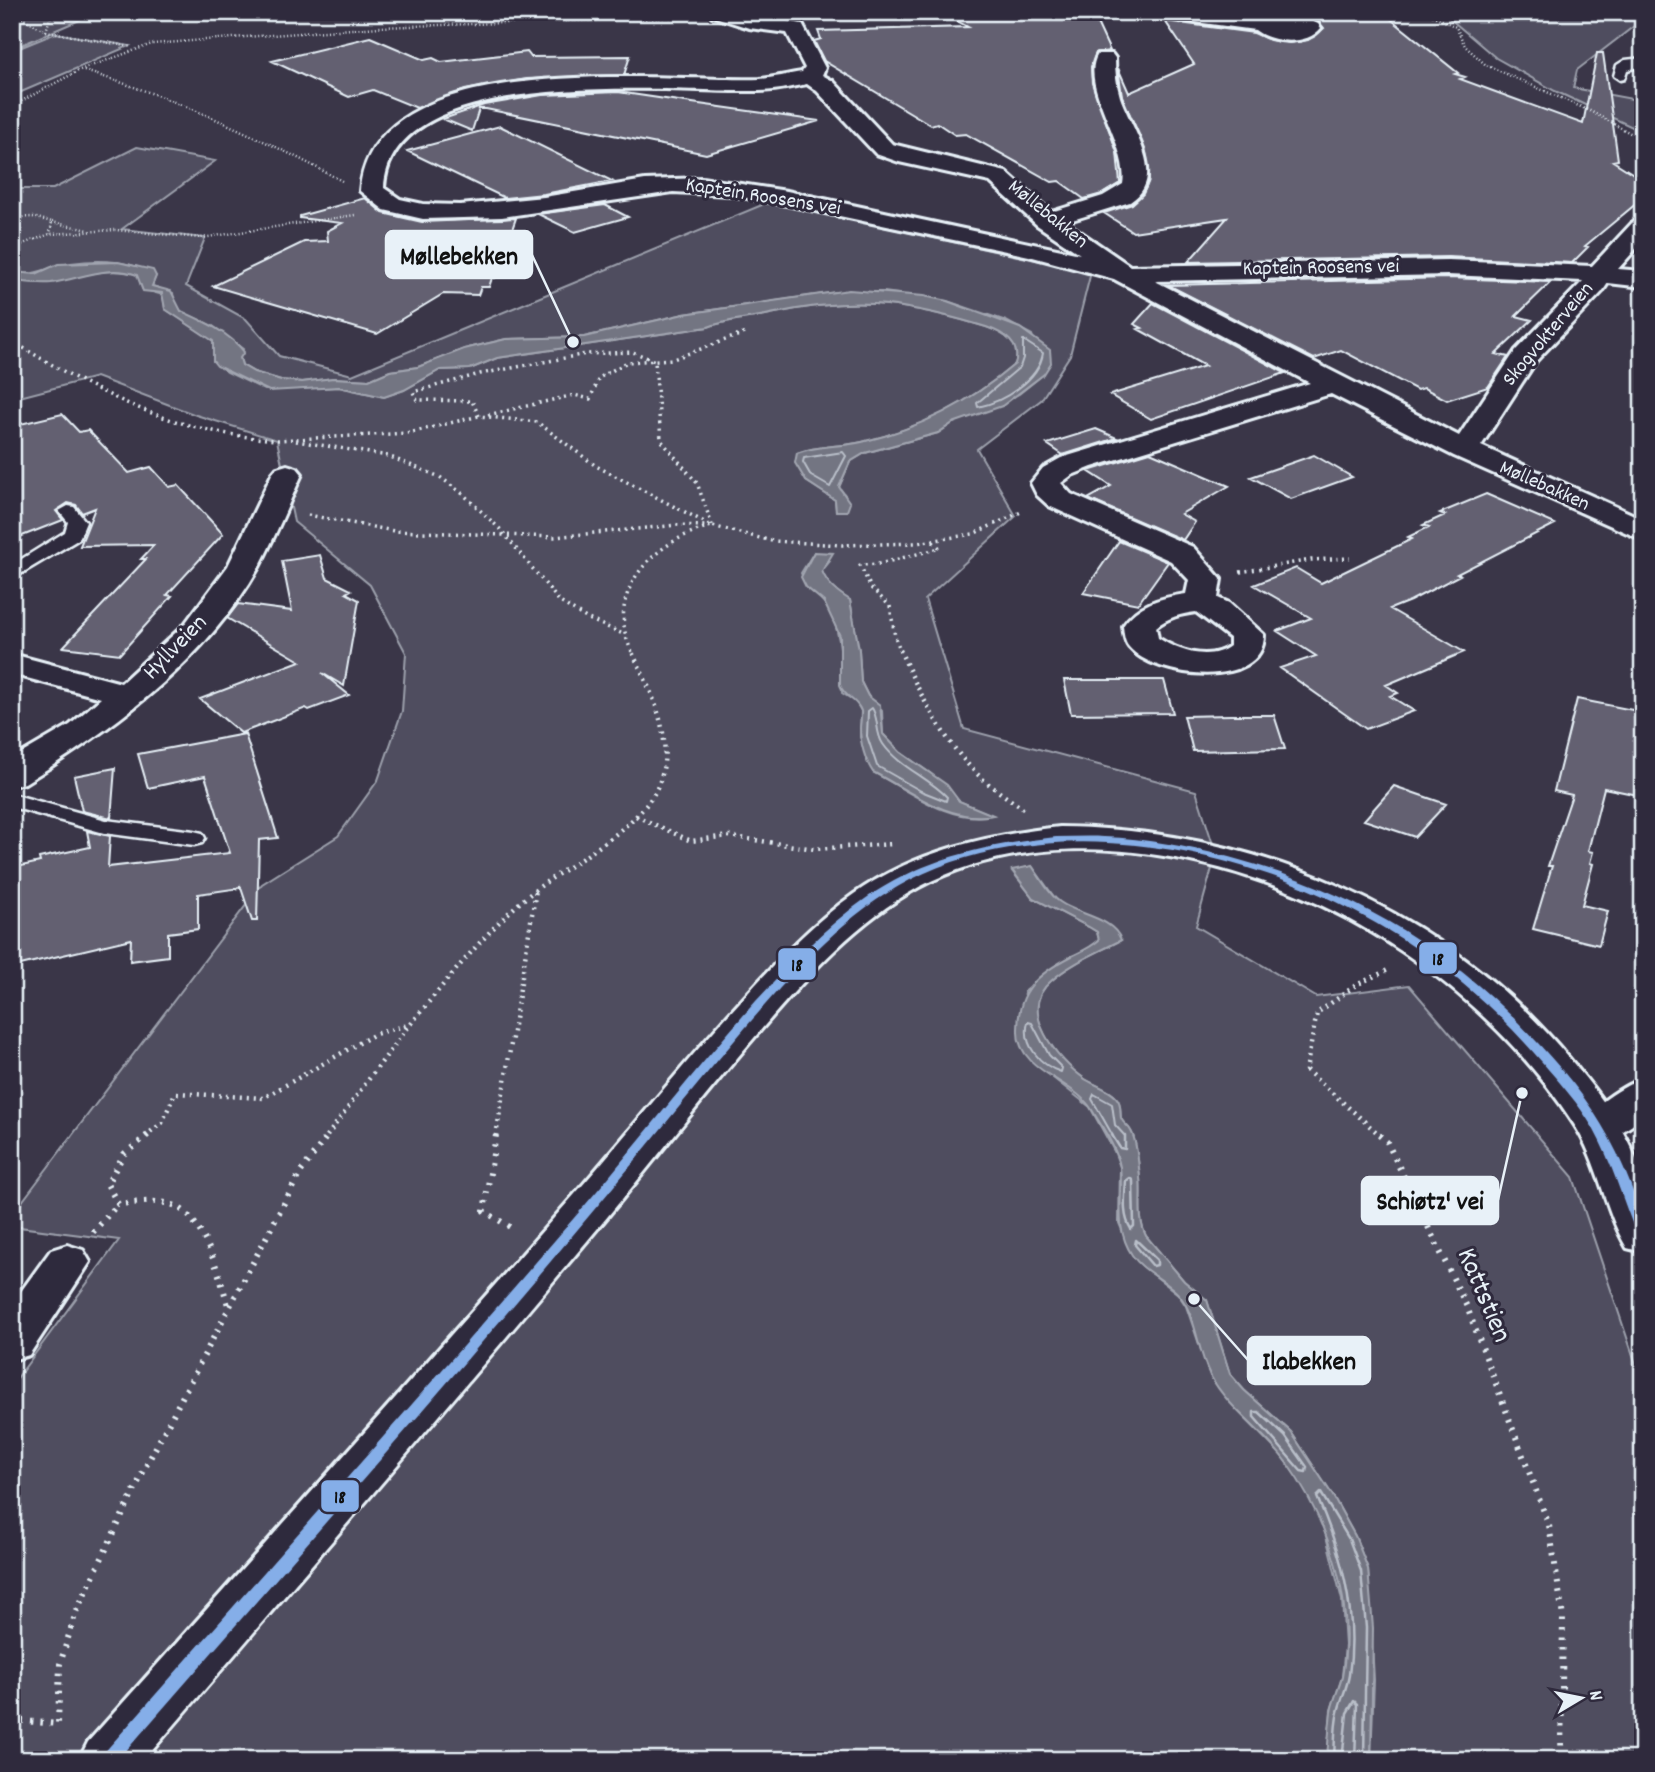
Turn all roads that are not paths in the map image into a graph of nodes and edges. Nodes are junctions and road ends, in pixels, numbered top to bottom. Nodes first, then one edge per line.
1 (813, 12) edge
2 (1166, 12) edge
3 (722, 13) edge
4 (1263, 25) dead end
5 (795, 28) junction
6 (1105, 58) dead end
7 (1643, 62) edge
8 (810, 76) junction
9 (1620, 76) dead end
10 (1046, 220) junction
11 (1643, 226) edge
12 (1123, 274) junction
13 (1599, 274) junction
14 (1643, 279) edge
15 (1334, 384) junction
16 (1464, 450) junction
17 (287, 474) dead end
18 (68, 511) dead end
19 (1643, 531) edge
20 (12, 573) edge
21 (1203, 590) road end
22 (12, 664) edge
23 (128, 695) junction
24 (12, 775) edge
25 (12, 800) edge
26 (194, 838) dead end
27 (1643, 1093) edge
28 (1599, 1126) junction
29 (1643, 1236) edge
30 (67, 1262) dead end
31 (12, 1342) edge
32 (123, 1743) edge

1 - 5 street
2 - 4 street
3 - 5 street
5 - 8 street
6 - 10 street
7 - 9 lane
8 - 10 street, Møllebakken
8 - 12 street, Kaptein Roosens vei
10 - 12 street, Møllebakken
11 - 13 street, Skogvokterveien
12 - 13 street, Kaptein Roosens vei
12 - 15 street, Møllebakken
13 - 14 street, Kaptein Roosens vei
13 - 16 street, Skogvokterveien
15 - 16 street, Møllebakken
15 - 21 street
16 - 19 street, Møllebakken
17 - 23 street, Hyllveien
18 - 20 lane
22 - 23 street
23 - 24 street, Hyllveien
25 - 26 lane
27 - 28 street
28 - 29 street
28 - 32 street
30 - 31 street

